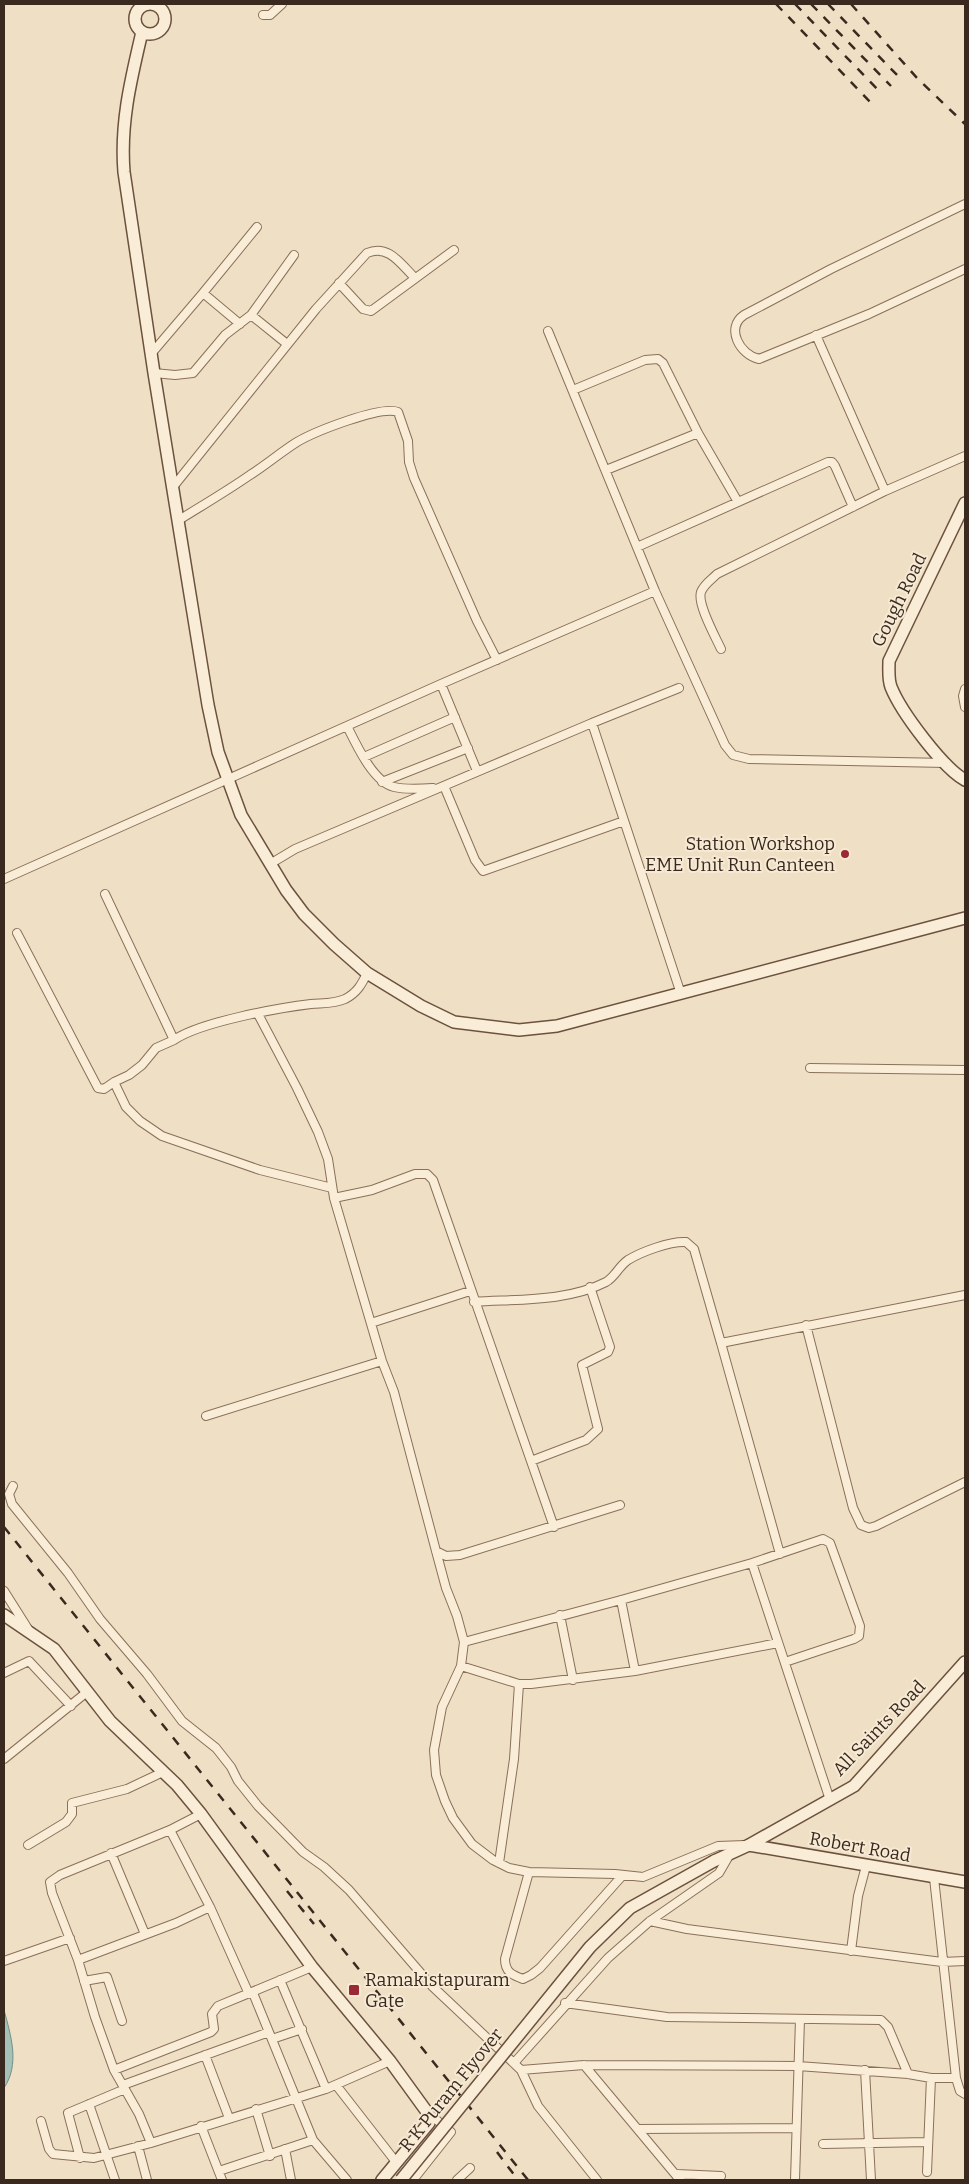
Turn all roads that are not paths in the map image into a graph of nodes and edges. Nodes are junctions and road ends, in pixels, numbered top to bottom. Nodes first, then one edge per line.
1 (282, 4) edge
2 (143, 5) edge
3 (263, 15) dead end
4 (142, 32) junction
5 (965, 204) edge
6 (257, 227) dead end
7 (454, 250) dead end
8 (294, 255) dead end
9 (965, 269) edge
10 (414, 277) junction
11 (339, 283) junction
12 (203, 293) junction
13 (251, 315) junction
14 (240, 324) junction
15 (548, 331) dead end
16 (816, 335) junction
17 (287, 344) junction
18 (151, 354) junction
19 (154, 373) junction
20 (573, 390) junction
21 (698, 433) junction
22 (965, 456) edge
23 (606, 470) junction
24 (173, 487) junction
25 (885, 491) junction
26 (738, 502) junction
27 (965, 503) edge
28 (853, 507) junction
29 (179, 520) junction
30 (637, 547) junction
31 (655, 591) junction
32 (721, 649) dead end
33 (497, 660) junction
34 (441, 684) junction
35 (679, 688) dead end
36 (965, 689) edge
37 (965, 707) edge
38 (456, 717) junction
39 (592, 723) junction
40 (347, 726) junction
41 (468, 748) junction
42 (364, 758) junction
43 (946, 763) junction
44 (477, 771) junction
45 (228, 779) junction
46 (965, 780) edge
47 (382, 782) junction
48 (441, 787) junction
49 (624, 821) junction
50 (270, 864) junction
51 (4, 879) edge
52 (105, 894) dead end
53 (965, 918) edge
54 (17, 933) dead end
55 (367, 973) junction
56 (681, 994) junction
57 (258, 1014) junction
58 (174, 1040) junction
59 (810, 1068) dead end
60 (965, 1070) edge
61 (114, 1082) junction
62 (332, 1188) junction
63 (334, 1198) junction
64 (590, 1287) junction
65 (470, 1290) junction
66 (965, 1295) edge
67 (474, 1302) junction
68 (371, 1323) junction
69 (806, 1325) junction
70 (722, 1342) junction
71 (382, 1361) junction
72 (206, 1416) dead end
73 (531, 1461) junction
74 (965, 1482) edge
75 (13, 1486) dead end
76 (620, 1505) dead end
77 (554, 1527) junction
78 (436, 1551) junction
79 (780, 1554) junction
80 (752, 1563) junction
81 (4, 1591) edge
82 (621, 1600) junction
83 (4, 1615) edge
84 (560, 1615) junction
85 (29, 1630) junction
86 (464, 1642) junction
87 (778, 1643) junction
88 (785, 1662) junction
89 (965, 1662) edge
90 (461, 1666) junction
91 (635, 1671) junction
92 (4, 1673) edge
93 (573, 1680) junction
94 (519, 1684) junction
95 (87, 1692) junction
96 (71, 1706) junction
97 (4, 1759) edge
98 (162, 1772) junction
99 (830, 1800) junction
100 (201, 1814) junction
101 (170, 1830) junction
102 (28, 1845) dead end
103 (749, 1845) junction
104 (732, 1852) junction
105 (111, 1853) junction
106 (498, 1863) junction
107 (866, 1866) junction
108 (529, 1872) junction
109 (622, 1876) junction
110 (934, 1878) junction
111 (965, 1882) edge
112 (210, 1907) junction
113 (650, 1921) junction
114 (145, 1934) junction
115 (70, 1938) junction
116 (852, 1951) junction
117 (78, 1960) junction
118 (4, 1961) edge
119 (965, 1961) edge
120 (942, 1962) junction
121 (312, 1967) junction
122 (280, 1980) junction
123 (84, 1982) junction
124 (251, 1993) junction
125 (565, 2003) junction
126 (800, 2019) junction
127 (122, 2021) dead end
128 (302, 2029) junction
129 (271, 2036) junction
130 (205, 2055) junction
131 (390, 2061) junction
132 (514, 2063) junction
133 (584, 2065) junction
134 (798, 2066) junction
135 (114, 2070) junction
136 (521, 2070) junction
137 (865, 2070) junction
138 (908, 2074) junction
139 (931, 2078) junction
140 (956, 2078) junction
141 (336, 2085) junction
142 (124, 2087) junction
143 (326, 2089) junction
144 (965, 2094) edge
145 (295, 2100) junction
146 (89, 2104) junction
147 (256, 2109) junction
148 (427, 2112) junction
149 (229, 2118) junction
150 (41, 2121) dead end
151 (201, 2126) junction
152 (796, 2128) junction
153 (638, 2129) junction
154 (313, 2140) junction
155 (928, 2142) junction
156 (150, 2143) junction
157 (869, 2143) junction
158 (823, 2144) dead end
159 (138, 2146) junction
160 (285, 2149) junction
161 (107, 2154) junction
162 (270, 2156) junction
163 (80, 2158) junction
164 (396, 2162) junction
165 (470, 2168) dead end
166 (219, 2171) junction
167 (928, 2172) dead end
168 (418, 2173) junction
169 (721, 2176) dead end
170 (678, 2177) edge
171 (115, 2180) edge
172 (147, 2180) edge
173 (222, 2180) edge
174 (291, 2180) edge
175 (347, 2180) edge
176 (382, 2180) edge
177 (401, 2180) edge
178 (413, 2180) edge
179 (425, 2180) edge
180 (457, 2180) edge
181 (597, 2180) edge
182 (795, 2180) edge
183 (871, 2180) edge

1 - 3 street
2 - 4 street
2 - 4 street
4 - 18 street
5 - 16 street
6 - 12 street
7 - 10 street
8 - 13 street
9 - 16 street
10 - 11 street
10 - 11 street
11 - 17 street
12 - 14 street
12 - 18 street
13 - 14 street
13 - 17 street
14 - 19 street
15 - 20 street
16 - 25 street
17 - 24 street
18 - 19 street
19 - 24 street
20 - 21 street
20 - 23 street
21 - 23 street
21 - 26 street
22 - 25 street
23 - 30 street
24 - 29 street
25 - 28 street
26 - 28 street
26 - 30 street
27 - 43 street, Gough Road
28 - 32 street
29 - 33 street
29 - 45 street
30 - 31 street
31 - 33 street
31 - 43 street
33 - 34 street
34 - 38 street
34 - 40 street
35 - 39 street
36 - 37 street
38 - 41 street
38 - 42 street
39 - 44 street
39 - 49 street
40 - 42 street
40 - 45 street
41 - 44 street
41 - 47 street
42 - 47 street
43 - 46 street, Gough Road
44 - 48 street
45 - 50 street
45 - 51 street
47 - 48 street
48 - 49 street
48 - 50 street
49 - 56 street
50 - 55 street
52 - 58 street
53 - 56 street
54 - 61 street
55 - 56 street
55 - 57 street
57 - 58 street
57 - 62 street
58 - 61 street
59 - 60 street
61 - 62 street
62 - 63 street
63 - 65 street
63 - 68 street
64 - 67 street
64 - 70 street
64 - 73 street
65 - 67 street
65 - 68 street
66 - 69 street
67 - 73 street
68 - 71 street
69 - 70 street
69 - 74 street
70 - 79 street
71 - 72 street
71 - 78 street
73 - 77 street
75 - 132 street
76 - 77 street
77 - 78 street
78 - 86 street
79 - 80 street
79 - 88 street
80 - 82 street
80 - 87 street
81 - 85 street
82 - 84 street
82 - 91 street
83 - 85 street
84 - 86 street
84 - 93 street
85 - 95 street
86 - 90 street
87 - 88 street
87 - 91 street
88 - 99 street
89 - 99 street, All Saints Road
90 - 94 street
90 - 106 street
91 - 93 street
92 - 96 street
93 - 94 street
94 - 106 street
95 - 96 street
95 - 98 street
96 - 97 street
98 - 100 street
98 - 102 street
99 - 103 street, All Saints Road
100 - 101 street
100 - 121 street
101 - 105 street
101 - 112 street
103 - 104 street, All Saints Road
103 - 107 street, Robert Road
103 - 109 street
104 - 113 street
104 - 177 street, R K Puram Flyover, bridge
105 - 114 street
105 - 115 street
106 - 108 street
107 - 110 street, Robert Road
107 - 116 street
108 - 109 street
108 - 109 street
110 - 111 street, Robert Road
110 - 120 street
112 - 114 street
112 - 124 street
113 - 116 street
113 - 125 street
114 - 117 street
115 - 117 street
115 - 118 street
116 - 120 street
117 - 123 street
119 - 120 street
120 - 140 street
121 - 122 street
121 - 131 street
122 - 124 street
122 - 128 street
123 - 127 street
123 - 135 street
124 - 129 street
124 - 135 street
125 - 126 street
125 - 132 street
126 - 134 street
126 - 138 street
128 - 129 street
128 - 143 street
129 - 130 street
129 - 145 street
130 - 142 street
130 - 149 street
131 - 141 street
131 - 148 street
132 - 136 street
133 - 134 street
133 - 136 street
133 - 153 street
134 - 137 street
134 - 152 street
135 - 142 street
136 - 181 street
137 - 138 street
137 - 157 street
138 - 139 street
139 - 140 street
139 - 155 street
140 - 144 street
141 - 143 street
141 - 164 street
142 - 146 street
142 - 156 street
143 - 145 street
145 - 147 street
145 - 154 street
146 - 161 street
146 - 163 street
147 - 149 street
147 - 162 street
148 - 164 street
148 - 168 street
149 - 151 street
150 - 163 street
151 - 156 street
151 - 166 street
152 - 153 street
152 - 182 street
153 - 170 street
154 - 160 street
154 - 175 street
155 - 157 street
155 - 167 street
156 - 159 street
157 - 158 street
157 - 183 street
159 - 161 street
159 - 172 street
160 - 162 street
160 - 174 street
161 - 163 street
161 - 171 street
162 - 166 street
164 - 176 street
165 - 180 street
166 - 173 street
168 - 178 street
168 - 179 street
169 - 170 street

